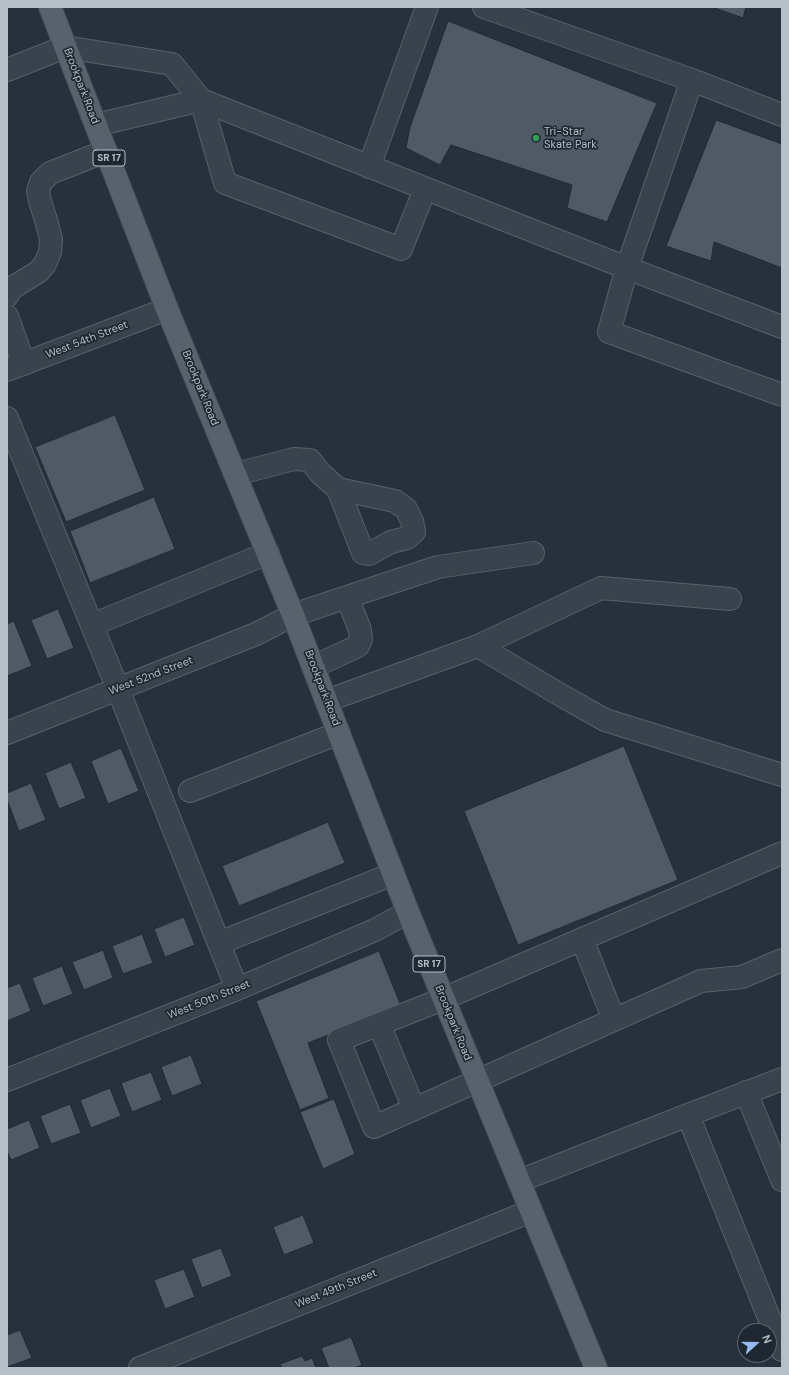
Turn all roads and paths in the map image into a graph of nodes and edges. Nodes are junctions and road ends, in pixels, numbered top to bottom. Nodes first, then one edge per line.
1 (50, 7) edge
2 (427, 7) edge
3 (484, 7) edge
4 (66, 47) junction
5 (7, 70) edge
6 (692, 80) junction
7 (201, 100) junction
8 (782, 115) edge
9 (96, 125) junction
10 (106, 151) junction
11 (369, 166) junction
12 (425, 188) junction
13 (627, 268) junction
14 (7, 296) edge
15 (167, 309) junction
16 (7, 316) edge
17 (782, 327) edge
18 (16, 367) edge
19 (782, 395) edge
20 (7, 418) edge
21 (236, 474) junction
22 (338, 489) dead end
23 (268, 553) junction
24 (533, 553) dead end
25 (347, 597) junction
26 (730, 599) dead end
27 (293, 616) junction
28 (92, 625) junction
29 (478, 646) junction
30 (313, 667) junction
31 (118, 689) junction
32 (326, 701) junction
33 (7, 733) edge
34 (339, 734) junction
35 (782, 775) edge
36 (190, 791) dead end
37 (782, 853) edge
38 (393, 874) junction
39 (408, 912) junction
40 (582, 940) junction
41 (219, 943) junction
42 (782, 960) edge
43 (237, 989) junction
44 (443, 999) junction
45 (614, 1020) junction
46 (379, 1024) junction
47 (782, 1079) edge
48 (7, 1080) edge
49 (478, 1081) junction
50 (746, 1092) junction
51 (414, 1109) junction
52 (688, 1115) junction
53 (782, 1180) edge
54 (519, 1181) junction
55 (531, 1211) junction
56 (782, 1350) edge
57 (140, 1368) edge
58 (596, 1368) edge

1 - 4 main road, Brookpark Road / SR 17
2 - 11 street
3 - 6 street
4 - 5 street
4 - 7 street
4 - 9 main road, Brookpark Road / SR 17
6 - 8 street
6 - 13 street
7 - 9 street
7 - 11 street
7 - 12 street
9 - 10 main road, Brookpark Road / SR 17
10 - 14 street
10 - 15 main road, Brookpark Road / SR 17
11 - 12 street
12 - 13 street
13 - 17 street
13 - 19 street
15 - 18 street, West 54th Street
15 - 21 main road, Brookpark Road / SR 17
16 - 18 street
20 - 28 street
21 - 22 street
21 - 23 main road, Brookpark Road / SR 17
23 - 27 main road, Brookpark Road / SR 17
23 - 28 street
24 - 25 street, West 52nd Street
25 - 27 street, West 52nd Street
25 - 30 street
26 - 29 street
27 - 30 main road, Brookpark Road / SR 17
27 - 31 street, West 52nd Street
28 - 31 street
29 - 32 street
29 - 35 street
30 - 32 main road, Brookpark Road / SR 17
31 - 33 street, West 52nd Street
31 - 41 street
32 - 34 main road, Brookpark Road / SR 17
34 - 36 street
34 - 38 main road, Brookpark Road / SR 17
37 - 40 street
38 - 39 main road, Brookpark Road / SR 17
38 - 41 street
39 - 43 street, West 50th Street
39 - 44 main road, Brookpark Road / SR 17
40 - 44 street
40 - 45 street
41 - 43 street
42 - 45 street
43 - 48 street, West 50th Street
44 - 46 street
44 - 49 main road, Brookpark Road / SR 17
45 - 49 street
46 - 51 street
46 - 51 street
47 - 50 street
49 - 51 street
49 - 54 main road, Brookpark Road / SR 17
50 - 52 street
50 - 53 street
52 - 54 street
52 - 56 street
54 - 55 main road, Brookpark Road / SR 17
55 - 57 street, West 49th Street
55 - 58 main road, Brookpark Road / SR 17

